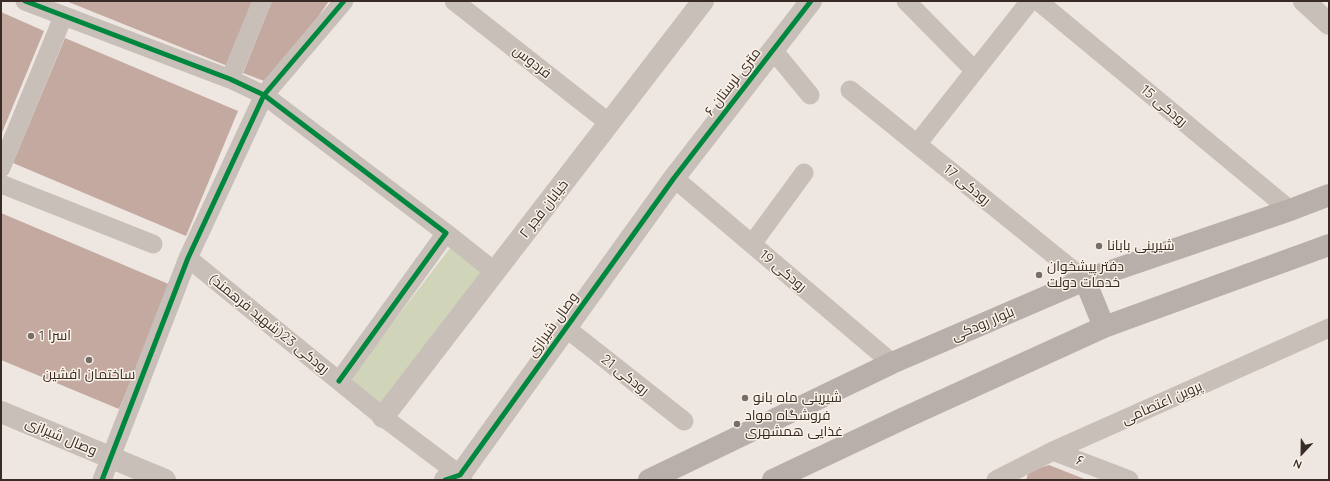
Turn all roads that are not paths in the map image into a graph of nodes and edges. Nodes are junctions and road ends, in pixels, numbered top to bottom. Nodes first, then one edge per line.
1 (25, 1) edge
2 (262, 1) edge
3 (344, 1) edge
4 (454, 1) edge
5 (704, 1) edge
6 (811, 1) edge
7 (906, 1) edge
8 (1030, 1) edge
9 (1038, 1) edge
10 (1304, 1) edge
11 (64, 16) junction
12 (1329, 24) edge
13 (773, 50) junction
14 (975, 70) junction
15 (230, 79) junction
16 (850, 90) dead end
17 (264, 95) junction
18 (810, 95) dead end
19 (609, 124) junction
20 (917, 144) junction
21 (1, 168) edge
22 (804, 173) dead end
23 (674, 178) junction
24 (1, 184) edge
25 (1329, 195) edge
26 (1290, 210) junction
27 (446, 233) junction
28 (153, 244) dead end
29 (752, 244) junction
30 (1329, 245) edge
31 (188, 258) junction
32 (495, 272) junction
33 (1085, 280) junction
34 (1104, 327) junction
35 (566, 328) junction
36 (1328, 331) edge
37 (892, 363) junction
38 (339, 381) junction
39 (1, 412) edge
40 (384, 417) junction
41 (684, 421) dead end
42 (1053, 451) junction
43 (111, 458) junction
44 (456, 478) edge
45 (102, 480) edge
46 (165, 480) edge
47 (649, 480) edge
48 (772, 480) edge
49 (996, 480) edge
50 (1129, 480) edge

1 - 11 street
2 - 15 street
3 - 17 street
4 - 19 street, فردوس
5 - 19 street, خیابان فجر ۲
6 - 13 street, ۶ متری لرستان
7 - 14 street
8 - 14 street
9 - 26 street, رودکی 15
10 - 12 street
11 - 15 street
11 - 21 street
13 - 18 street
13 - 23 street, ۶ متری لرستان
14 - 20 street
15 - 17 street
16 - 20 street, رودکی 17
17 - 27 street
17 - 31 street
19 - 32 street, خیابان فجر ۲
20 - 33 street, رودکی 17
22 - 29 street
23 - 29 street, رودکی 19
23 - 35 street, وصال شیرازی
24 - 28 street
25 - 26 main road, بلوار رودکی
26 - 33 main road, بلوار رودکی
27 - 32 street
27 - 38 street
29 - 37 street, رودکی 19
30 - 34 main road
31 - 38 street, رودکی 23(شهید فرهمند)
31 - 43 street
32 - 40 street, خیابان فجر ۲
33 - 34 main road
33 - 37 main road, بلوار رودکی
34 - 48 main road
35 - 41 street, رودکی 21
35 - 44 street, وصال شیرازی
36 - 42 street, پروین اعتصامی
37 - 47 main road, بلوار رودکی
38 - 40 street, رودکی 23(شهید فرهمند)
39 - 43 street, وصال شیرازی
40 - 44 street, رودکی 23(شهید فرهمند)
42 - 49 street, پروین اعتصامی
42 - 50 street, ۶
43 - 45 street
43 - 46 street, وصال شیرازی

